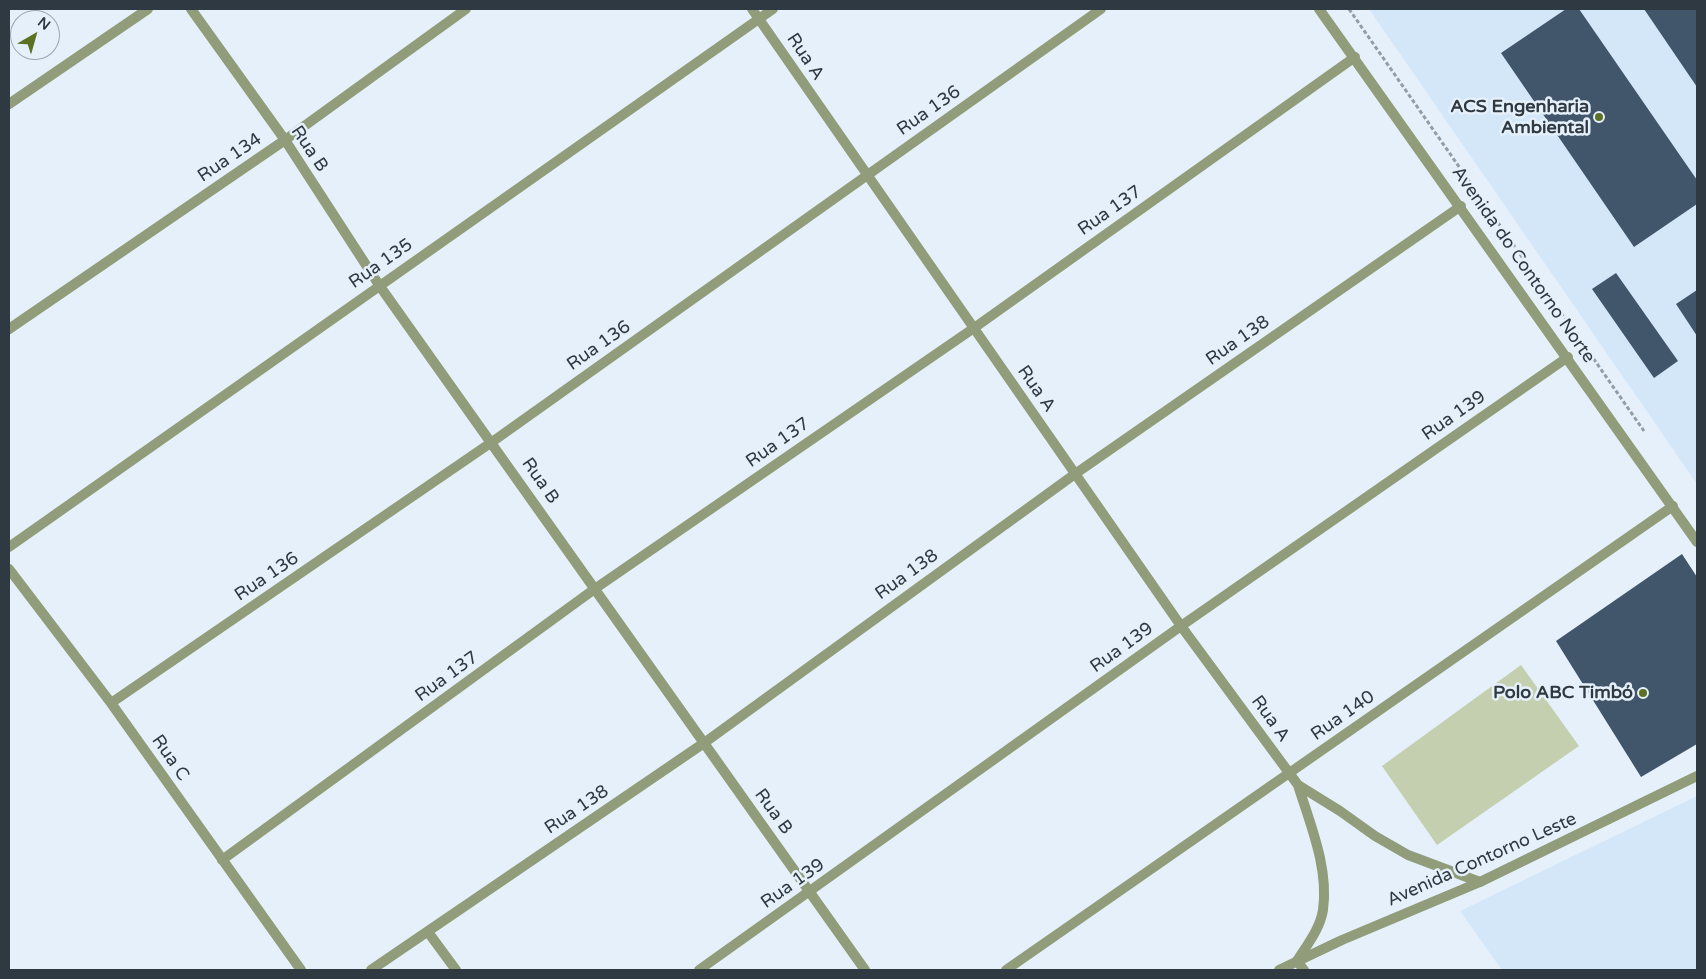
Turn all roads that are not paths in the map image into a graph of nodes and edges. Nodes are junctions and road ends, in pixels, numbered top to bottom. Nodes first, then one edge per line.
1 (148, 9) edge
2 (191, 9) edge
3 (466, 9) edge
4 (752, 9) edge
5 (773, 9) edge
6 (1101, 9) edge
7 (1319, 9) edge
8 (759, 18) junction
9 (1355, 57) junction
10 (9, 104) edge
11 (284, 140) junction
12 (866, 175) junction
13 (1461, 206) junction
14 (379, 284) junction
15 (974, 328) junction
16 (9, 329) edge
17 (1568, 357) junction
18 (492, 442) junction
19 (1075, 474) junction
20 (1673, 506) junction
21 (1697, 542) edge
22 (9, 547) edge
23 (9, 569) edge
24 (596, 588) junction
25 (1181, 626) junction
26 (111, 703) junction
27 (704, 742) junction
28 (1289, 773) junction
29 (1697, 776) edge
30 (1298, 785) junction
31 (222, 860) junction
32 (1480, 882) junction
33 (811, 892) junction
34 (428, 932) junction
35 (1297, 961) junction
36 (301, 970) edge
37 (371, 970) edge
38 (456, 970) edge
39 (699, 970) edge
40 (865, 970) edge
41 (1006, 970) edge
42 (1279, 970) edge
43 (1304, 970) edge

1 - 10 street
2 - 11 street, Rua B
3 - 11 street, Rua 134
4 - 8 street, Rua A
5 - 8 street, Rua 135
6 - 12 street, Rua 136
7 - 9 street, Avenida do Contorno Norte
8 - 12 street, Rua A
8 - 14 street, Rua 135
9 - 13 street, Avenida do Contorno Norte
9 - 15 street, Rua 137
11 - 14 street, Rua B
11 - 16 street, Rua 134
12 - 15 street, Rua A
12 - 18 street, Rua 136
13 - 17 street, Avenida do Contorno Norte
13 - 19 street, Rua 138
14 - 18 street, Rua B
14 - 22 street, Rua 135
15 - 19 street, Rua A
15 - 24 street, Rua 137
17 - 20 street, Avenida do Contorno Norte
17 - 25 street, Rua 139
18 - 24 street, Rua B
18 - 26 street, Rua 136
19 - 25 street, Rua A
19 - 27 street, Rua 138
20 - 21 street, Avenida do Contorno Norte
20 - 28 street, Rua 140
23 - 26 street, Rua C
24 - 27 street, Rua B
24 - 31 street, Rua 137
25 - 28 street, Rua A
25 - 33 street, Rua 139
26 - 31 street, Rua C
27 - 33 street, Rua B
27 - 34 street, Rua 138
28 - 30 street, Rua A
28 - 41 street, Rua 140
29 - 32 street, Avenida Contorno Leste
30 - 32 street, Rua A
30 - 35 street, Rua A
31 - 36 street, Rua C
32 - 35 street, Avenida Contorno Leste
33 - 39 street, Rua 139
33 - 40 street, Rua B
34 - 37 street, Rua 138
34 - 38 street
35 - 42 street, Avenida Contorno Leste
35 - 43 street

